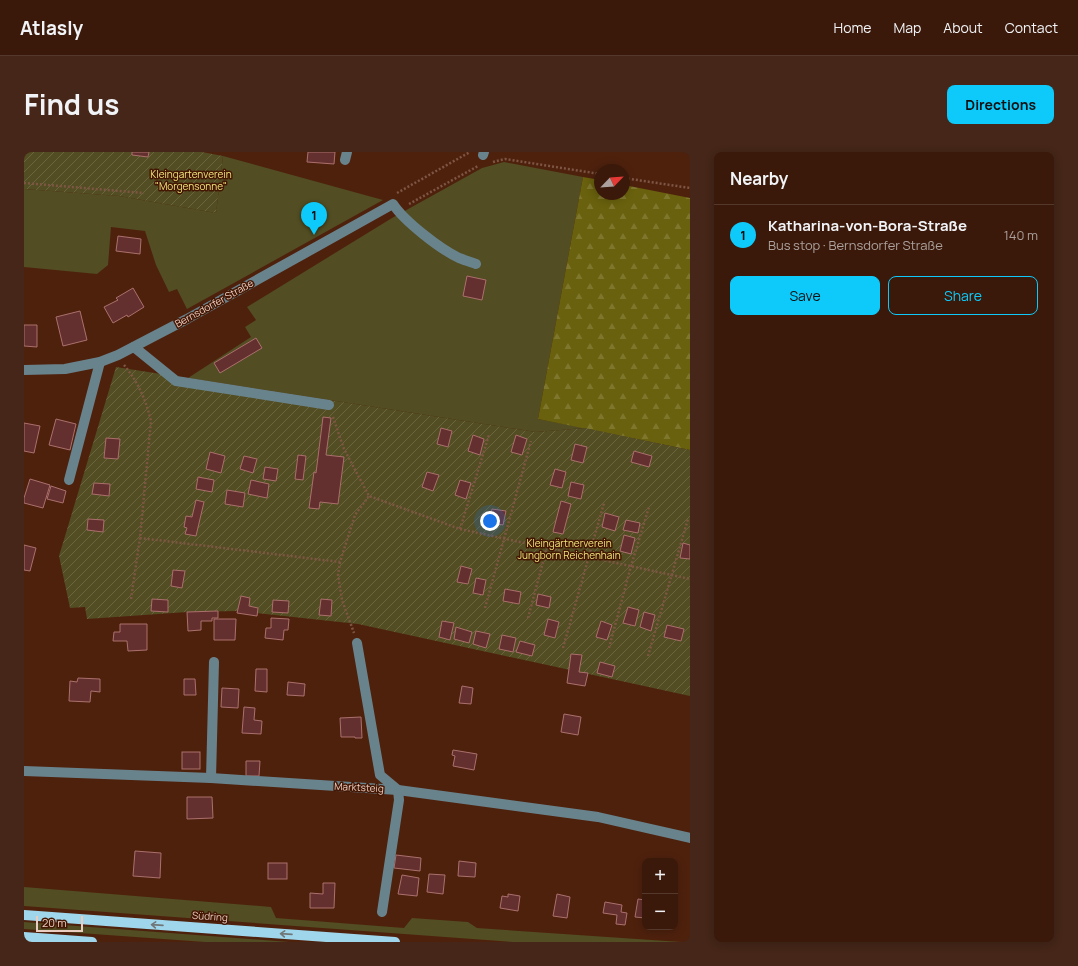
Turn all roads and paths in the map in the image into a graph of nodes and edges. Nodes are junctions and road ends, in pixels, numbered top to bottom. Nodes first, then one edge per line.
1 (630, 179) edge
2 (24, 183) edge
3 (690, 188) edge
4 (144, 193) dead end
5 (476, 264) dead end
6 (134, 347) junction
7 (118, 355) junction
8 (100, 362) junction
9 (24, 370) edge
10 (329, 405) joint
11 (489, 435) dead end
12 (531, 441) dead end
13 (69, 480) dead end
14 (369, 496) junction
15 (604, 503) dead end
16 (649, 507) dead end
17 (688, 519) dead end
18 (460, 528) junction
19 (140, 538) junction
20 (504, 538) junction
21 (547, 548) junction
22 (590, 557) junction
23 (340, 562) junction
24 (631, 566) junction
25 (673, 575) junction
26 (690, 579) edge
27 (131, 599) dead end
28 (485, 608) dead end
29 (528, 618) dead end
30 (357, 643) joint
31 (563, 648) dead end
32 (610, 648) dead end
33 (648, 656) dead end
34 (214, 662) dead end
35 (24, 771) edge
36 (211, 778) junction
37 (398, 790) junction
38 (690, 838) edge
39 (382, 912) dead end
40 (24, 915) edge
41 (24, 937) edge
42 (92, 942) edge
43 (395, 942) edge

1 - 3 path
2 - 4 path
5 - 6 street, Bernsdorfer Straße
6 - 7 street, Bernsdorfer Straße
6 - 10 street
7 - 8 street, Bernsdorfer Straße
7 - 19 path
8 - 9 street, Bernsdorfer Straße
8 - 13 street
10 - 14 path
11 - 18 path
12 - 20 path
14 - 18 path
14 - 23 path
15 - 22 path
16 - 24 path
17 - 25 path
18 - 20 path
19 - 23 path
19 - 27 path
20 - 21 path
20 - 28 path
21 - 22 path
21 - 29 path
22 - 24 path
22 - 31 path
23 - 30 path
24 - 25 path
24 - 32 path
25 - 26 path
25 - 33 path
30 - 37 street
34 - 36 street
35 - 36 street, Marktsteig
36 - 37 street, Marktsteig
37 - 38 street, Marktsteig
37 - 39 street
43 -> 40 main road, Südring
41 - 42 main road

